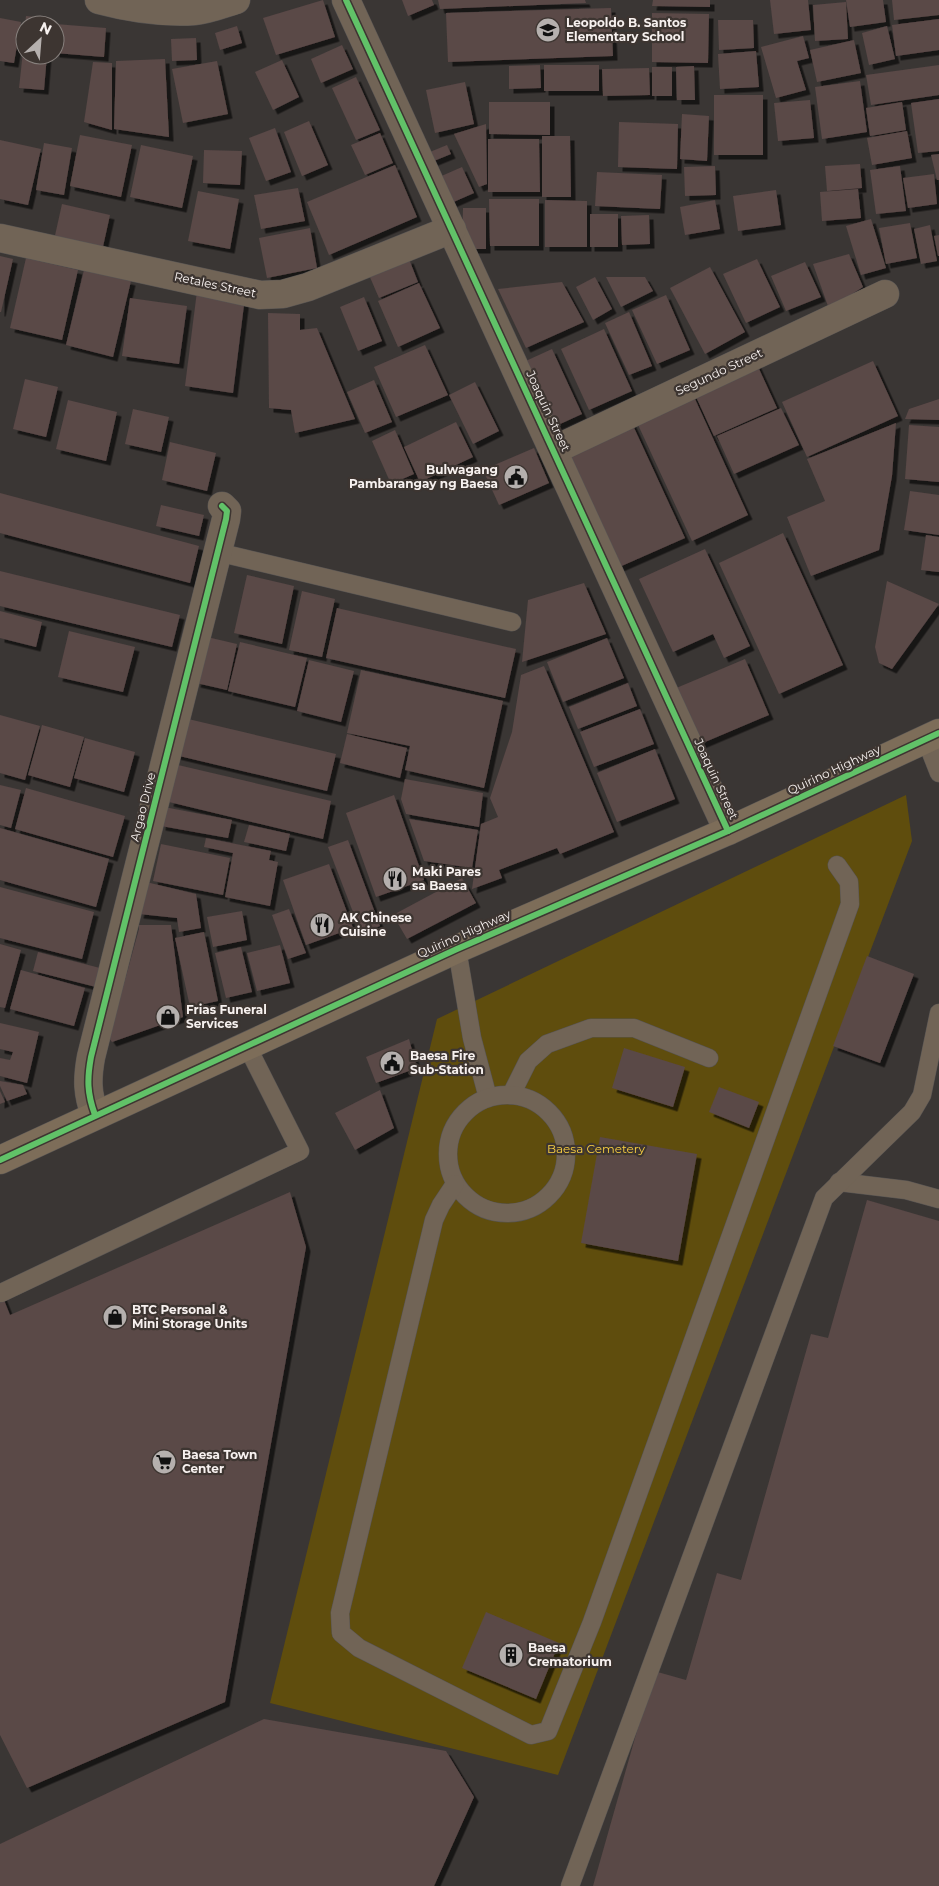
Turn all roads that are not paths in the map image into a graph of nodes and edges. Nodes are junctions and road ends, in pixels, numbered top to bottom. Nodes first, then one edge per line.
1 (99, 0) edge
2 (236, 0) edge
3 (346, 0) edge
4 (452, 229) junction
5 (0, 238) edge
6 (885, 294) dead end
7 (554, 450) junction
8 (222, 506) dead end
9 (217, 552) junction
10 (512, 622) dead end
11 (932, 736) edge
12 (939, 773) edge
13 (728, 831) junction
14 (837, 865) dead end
15 (457, 949) junction
16 (939, 1013) edge
17 (247, 1046) junction
18 (709, 1058) dead end
19 (511, 1095) junction
20 (488, 1098) junction
21 (95, 1115) junction
22 (0, 1160) edge
23 (839, 1182) junction
24 (455, 1184) junction
25 (939, 1199) edge
26 (1, 1293) dead end
27 (570, 1886) edge

1 - 2 street
3 - 4 street, Joaquin Street
4 - 5 street, Retales Street
4 - 7 street, Joaquin Street
6 - 7 street, Segundo Street
7 - 13 street, Joaquin Street
8 - 9 street, Argao Drive
9 - 10 lane
9 - 21 street, Argao Drive
11 - 12 lane
11 - 13 main road, Quirino Highway
13 - 15 main road, Quirino Highway
14 - 24 lane
15 - 17 main road, Quirino Highway
15 - 20 lane
16 - 23 lane
17 - 21 main road, Quirino Highway
17 - 26 lane
18 - 19 lane
19 - 20 lane
19 - 24 lane
20 - 24 lane
21 - 22 main road, Quirino Highway
23 - 25 lane
23 - 27 lane

